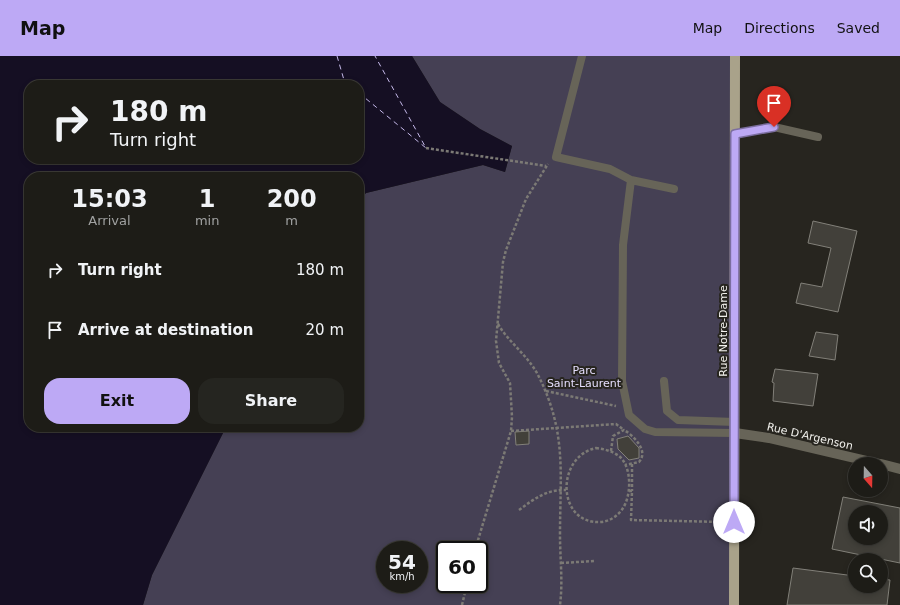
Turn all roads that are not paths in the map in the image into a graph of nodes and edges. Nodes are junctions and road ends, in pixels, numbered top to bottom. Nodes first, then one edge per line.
1 (582, 56) edge
2 (735, 56) edge
3 (735, 134) junction
4 (818, 137) dead end
5 (631, 180) junction
6 (674, 189) dead end
7 (664, 381) dead end
8 (735, 422) junction
9 (735, 432) junction
10 (851, 457) edge
11 (888, 465) edge
12 (900, 468) edge
13 (734, 605) edge

1 - 5 lane
2 - 3 main road, Rue Notre-Dame
3 - 4 lane
3 - 8 main road, Rue Notre-Dame
5 - 6 lane
5 - 9 lane
7 - 8 lane
8 - 9 main road, Rue Notre-Dame
9 - 10 street, Rue D'Argenson
9 - 13 main road, Rue Notre-Dame
11 - 12 street, Rue D'Argenson

